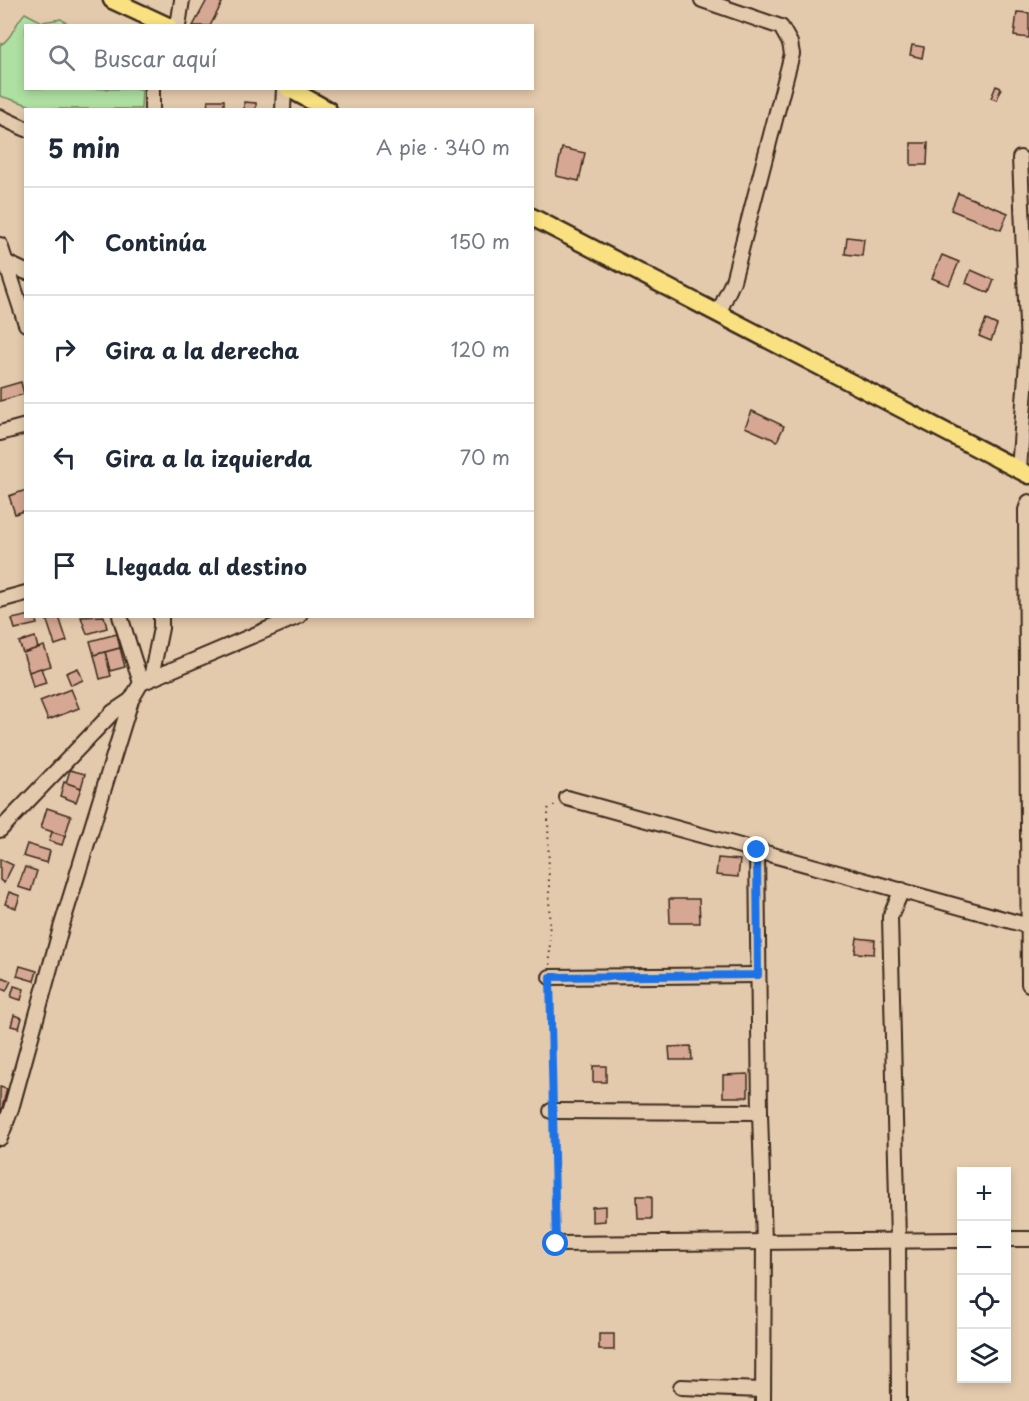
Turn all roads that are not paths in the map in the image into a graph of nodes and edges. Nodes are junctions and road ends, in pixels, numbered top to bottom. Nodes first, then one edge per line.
1 (112, 0) edge
2 (182, 0) edge
3 (702, 0) edge
4 (158, 23) edge
5 (177, 24) edge
6 (152, 90) edge
7 (284, 90) edge
8 (292, 90) edge
9 (152, 108) edge
10 (283, 108) edge
11 (324, 108) edge
12 (0, 117) edge
13 (24, 128) edge
14 (1020, 159) dead end
15 (534, 218) edge
16 (0, 245) edge
17 (5, 262) junction
18 (24, 271) edge
19 (718, 314) junction
20 (24, 318) edge
21 (24, 427) edge
22 (0, 433) edge
23 (1024, 473) edge
24 (1029, 502) edge
25 (24, 594) edge
26 (0, 600) edge
27 (121, 618) edge
28 (161, 618) edge
29 (275, 621) edge
30 (146, 681) junction
31 (131, 700) junction
32 (1028, 718) edge
33 (567, 798) road end
34 (0, 830) edge
35 (757, 850) junction
36 (902, 890) junction
37 (1029, 926) edge
38 (758, 975) junction
39 (550, 977) road end
40 (1029, 984) edge
41 (551, 1111) road end
42 (760, 1112) junction
43 (0, 1138) edge
44 (1011, 1239) edge
45 (1029, 1239) edge
46 (898, 1240) junction
47 (957, 1240) edge
48 (764, 1242) junction
49 (556, 1244) road end
50 (681, 1388) dead end
51 (763, 1395) edge
52 (899, 1401) edge

1 - 4 main road
2 - 5 street
3 - 19 street
6 - 9 street
7 - 10 street
8 - 11 main road
12 - 13 street
14 - 23 street
15 - 19 main road
16 - 17 street
17 - 18 street
17 - 20 street
19 - 23 main road
21 - 22 street
24 - 32 street
25 - 26 street
27 - 30 street
28 - 30 street
29 - 30 street
30 - 31 street
31 - 34 street
31 - 43 street
32 - 37 street
33 - 35 street
35 - 36 street
35 - 38 street
36 - 37 street
36 - 46 street
37 - 40 street
38 - 39 street
38 - 42 street
41 - 42 street
42 - 48 street
44 - 45 street
46 - 47 street
46 - 48 street
46 - 52 street
48 - 49 street
48 - 51 street
50 - 51 street

